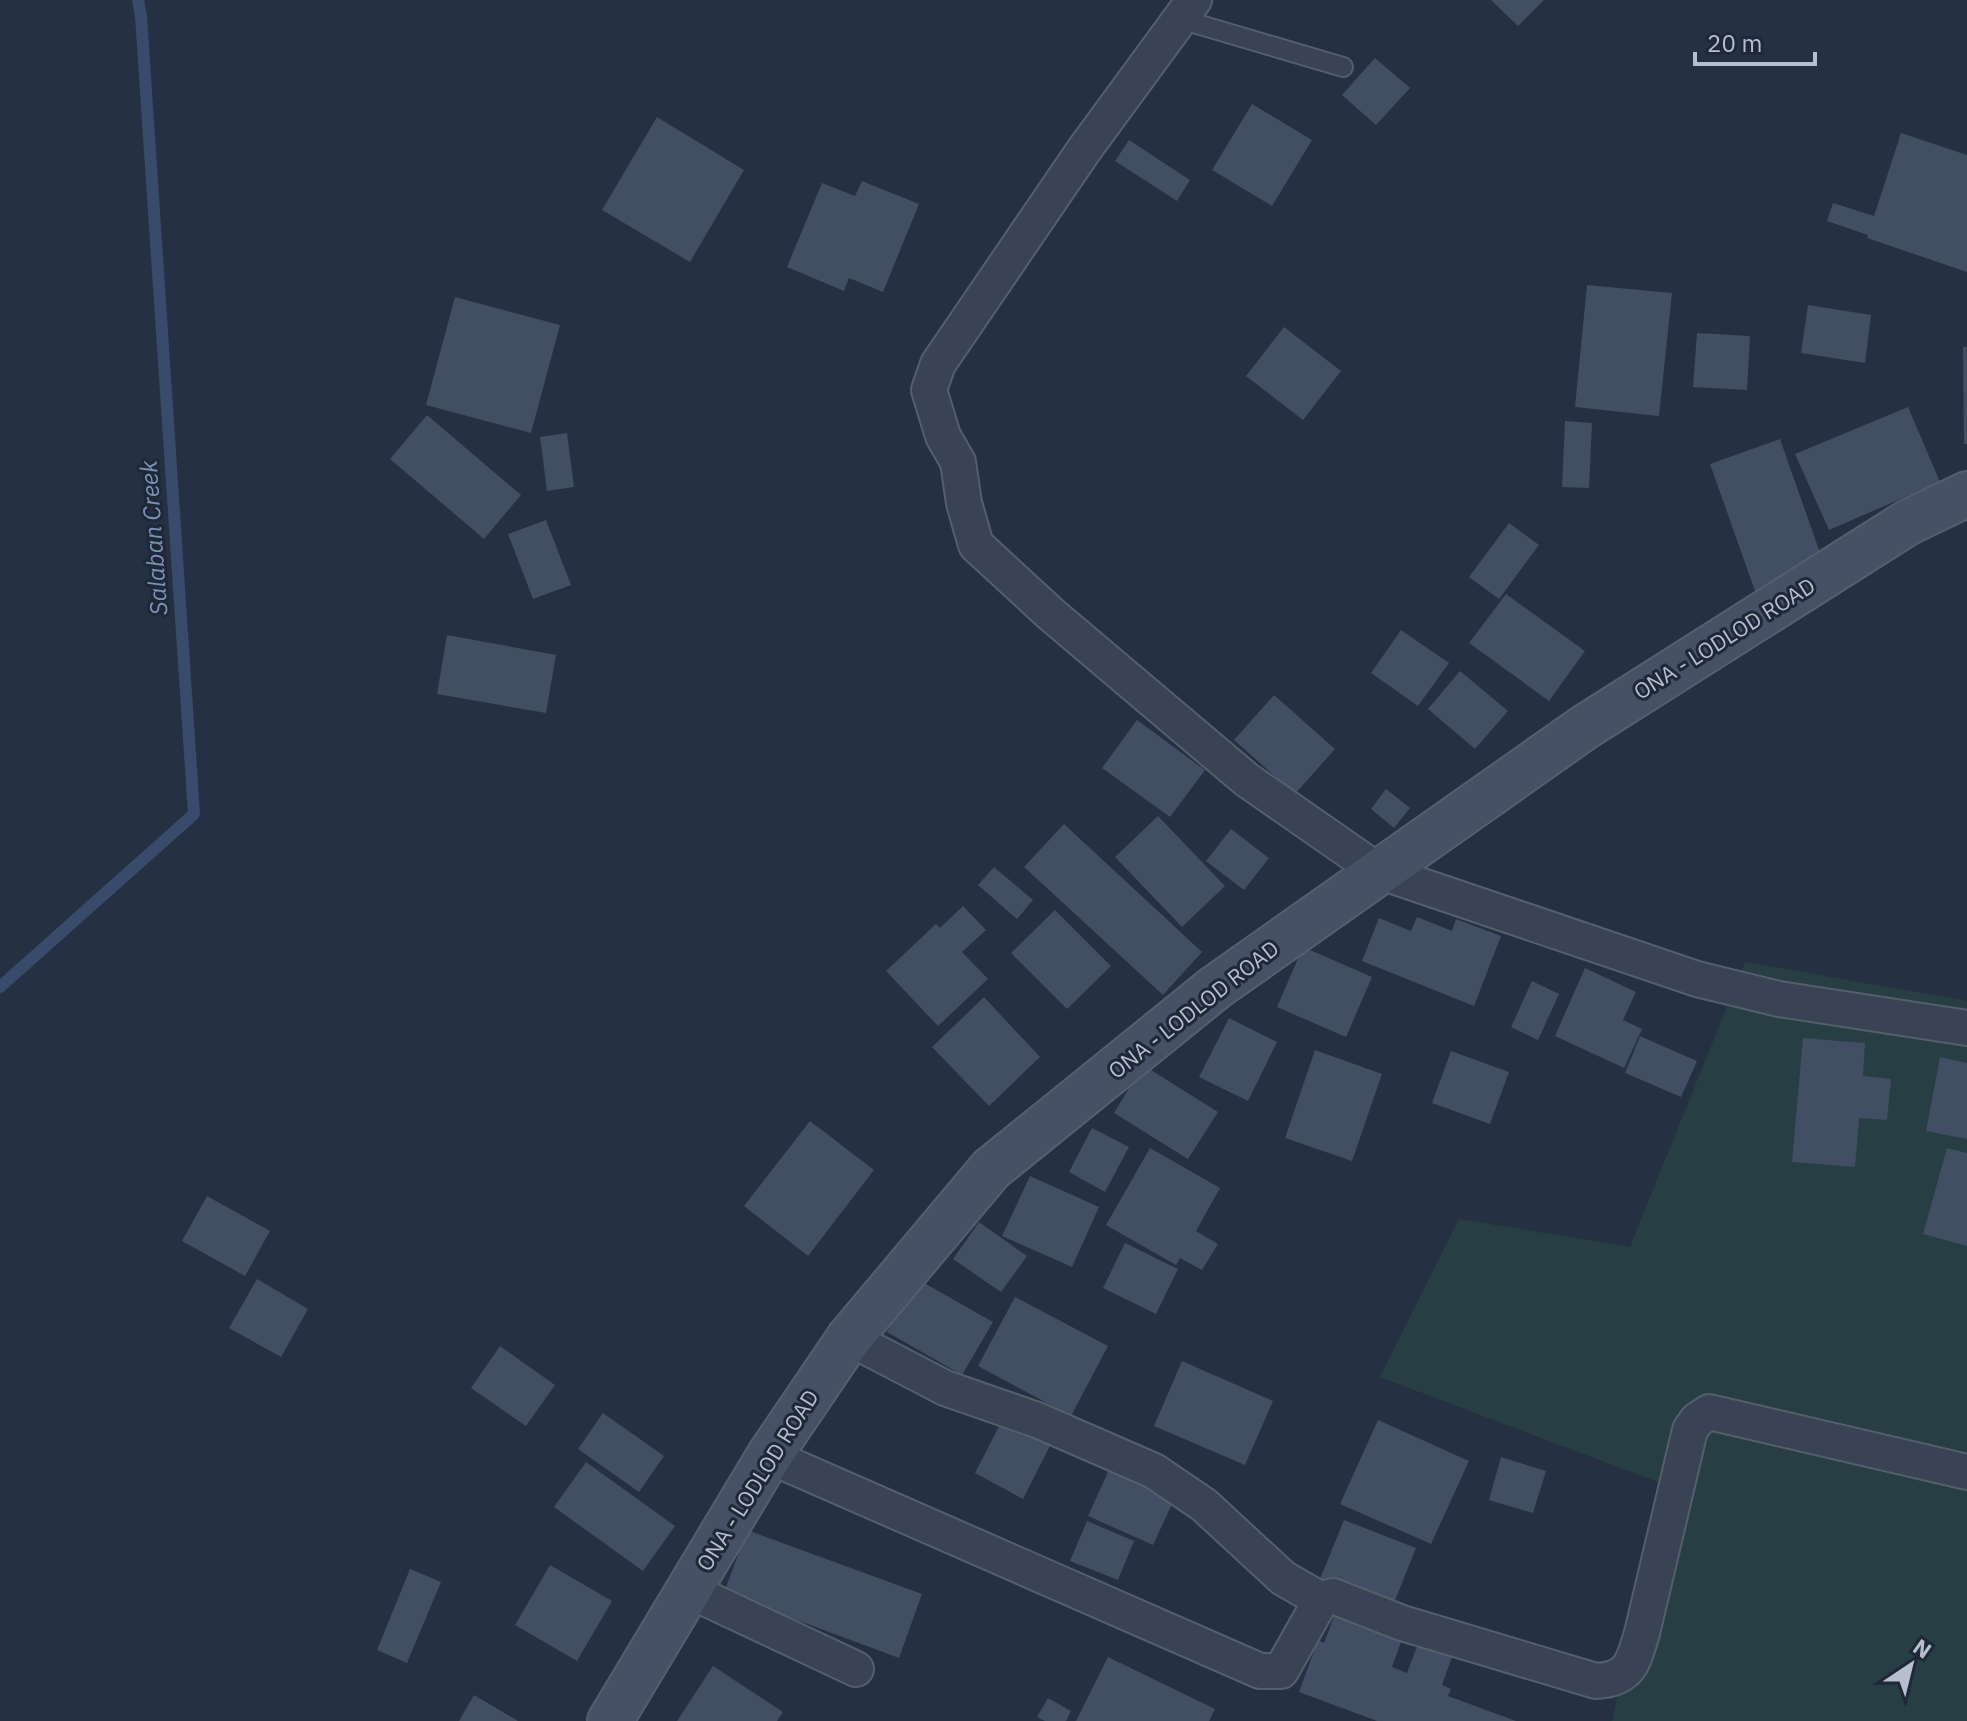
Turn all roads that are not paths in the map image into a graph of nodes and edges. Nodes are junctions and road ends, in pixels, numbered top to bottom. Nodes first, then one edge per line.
1 (1187, 10) edge
2 (1343, 67) dead end
3 (1967, 494) edge
4 (1378, 871) junction
5 (1967, 1028) edge
6 (849, 1338) junction
7 (769, 1456) junction
8 (1967, 1472) edge
9 (688, 1590) junction
10 (1321, 1600) junction
11 (856, 1669) dead end
12 (610, 1721) edge

1 - 2 lane
1 - 4 street
3 - 4 main road, ONA - LODLOD ROAD
4 - 5 street
4 - 6 main road, ONA - LODLOD ROAD
6 - 7 main road, ONA - LODLOD ROAD
6 - 10 street
7 - 9 main road, ONA - LODLOD ROAD
7 - 10 street
8 - 10 street
9 - 11 street
9 - 12 main road, ONA - LODLOD ROAD

